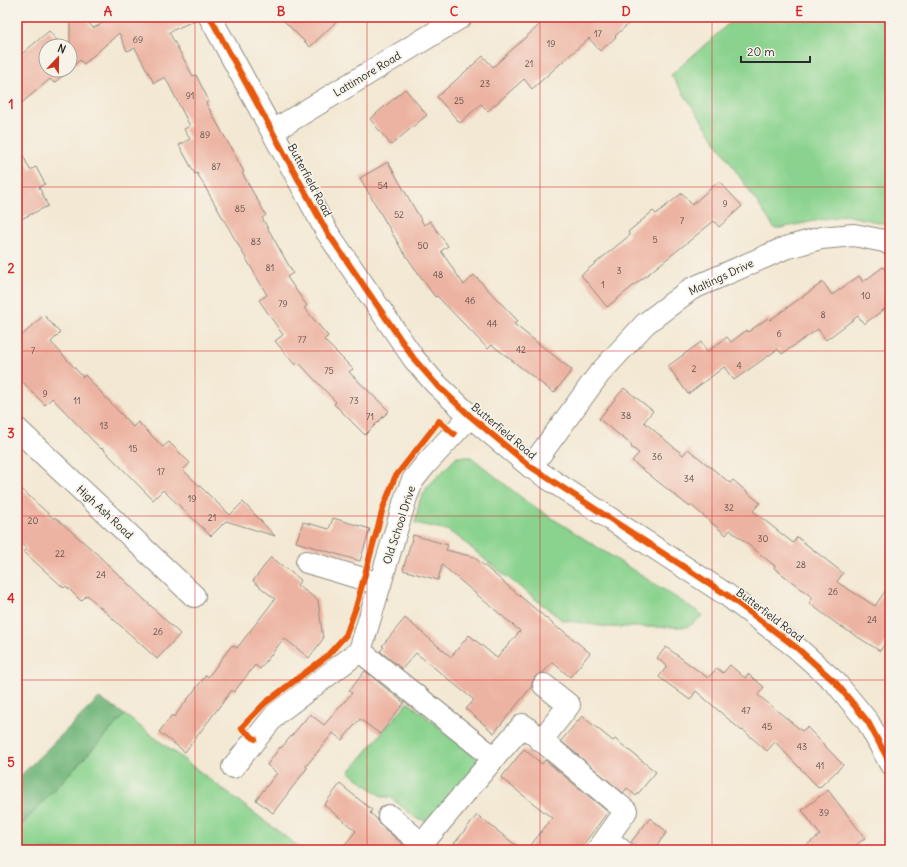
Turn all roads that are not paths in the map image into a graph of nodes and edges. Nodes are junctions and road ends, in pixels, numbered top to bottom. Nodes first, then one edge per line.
1 (210, 17) edge
2 (461, 17) edge
3 (273, 131) junction
4 (890, 244) edge
5 (470, 416) junction
6 (17, 429) edge
7 (531, 468) junction
8 (307, 562) dead end
9 (380, 584) junction
10 (194, 596) dead end
11 (360, 651) junction
12 (544, 685) dead end
13 (542, 741) junction
14 (494, 758) junction
15 (890, 763) edge
16 (233, 767) dead end
17 (389, 816) dead end
18 (609, 846) edge

1 - 3 street, Butterfield Road
2 - 3 street, Lattimore Road
3 - 5 street, Butterfield Road
4 - 7 street, Maltings Drive
5 - 7 street, Butterfield Road
5 - 9 street, Old School Drive
6 - 10 street, High Ash Road
7 - 15 street, Butterfield Road
8 - 9 street
9 - 11 street, Old School Drive
11 - 14 street
11 - 16 street
12 - 13 street
13 - 14 street
13 - 18 street
14 - 17 street

